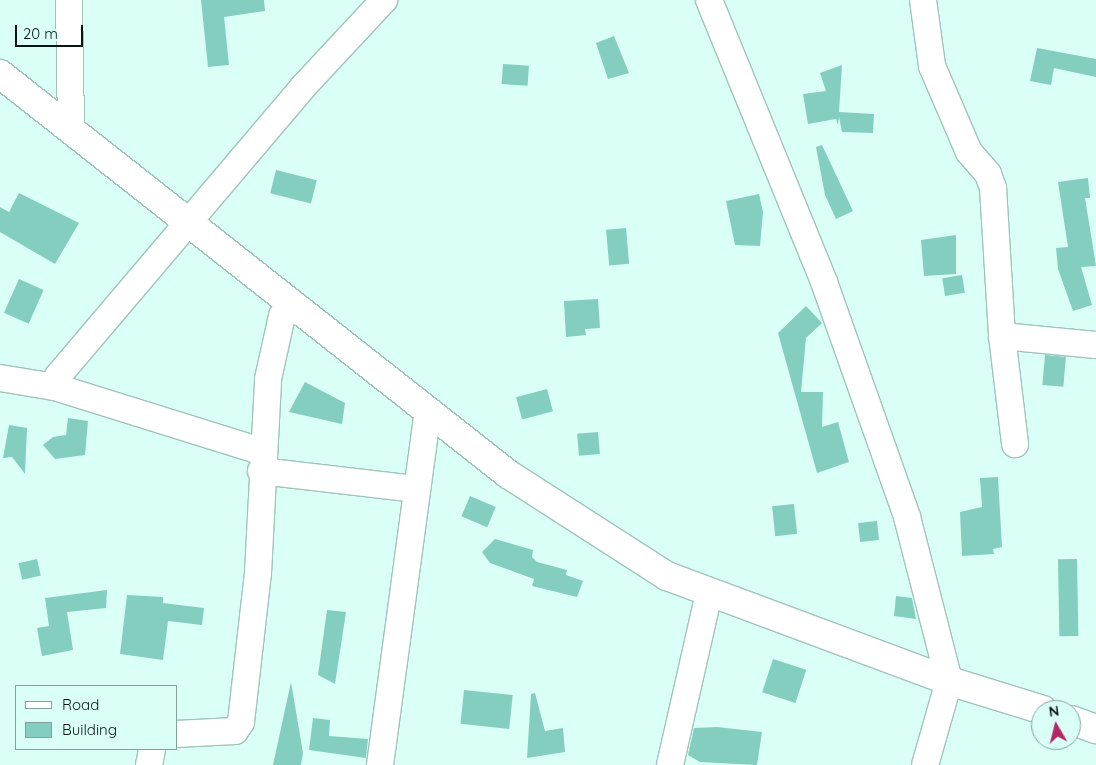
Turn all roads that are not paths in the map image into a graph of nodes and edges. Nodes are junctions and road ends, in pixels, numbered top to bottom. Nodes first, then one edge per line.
1 (69, 0) edge
2 (384, 0) edge
3 (709, 0) edge
4 (923, 0) edge
5 (0, 74) edge
6 (71, 131) junction
7 (191, 223) junction
8 (290, 302) junction
9 (1002, 336) junction
10 (1096, 345) edge
11 (0, 378) edge
12 (55, 387) junction
13 (428, 411) junction
14 (1015, 444) dead end
15 (261, 461) junction
16 (417, 489) junction
17 (709, 593) junction
18 (949, 681) junction
19 (1031, 706) edge
20 (1081, 724) edge
21 (1096, 729) edge
22 (178, 734) edge
23 (152, 750) edge
24 (149, 765) edge
25 (380, 765) edge
26 (670, 765) edge
27 (925, 765) edge

1 - 6 street
2 - 7 street
3 - 18 street
4 - 9 street
5 - 6 main road
6 - 7 main road
7 - 8 main road
7 - 12 street
8 - 13 main road
8 - 15 street
9 - 10 street
9 - 14 street
11 - 12 street
12 - 15 street
13 - 16 street
13 - 17 main road
15 - 16 street
15 - 22 street
16 - 25 street
17 - 18 main road
17 - 26 street
18 - 19 main road
18 - 27 street
20 - 21 main road
23 - 24 street

